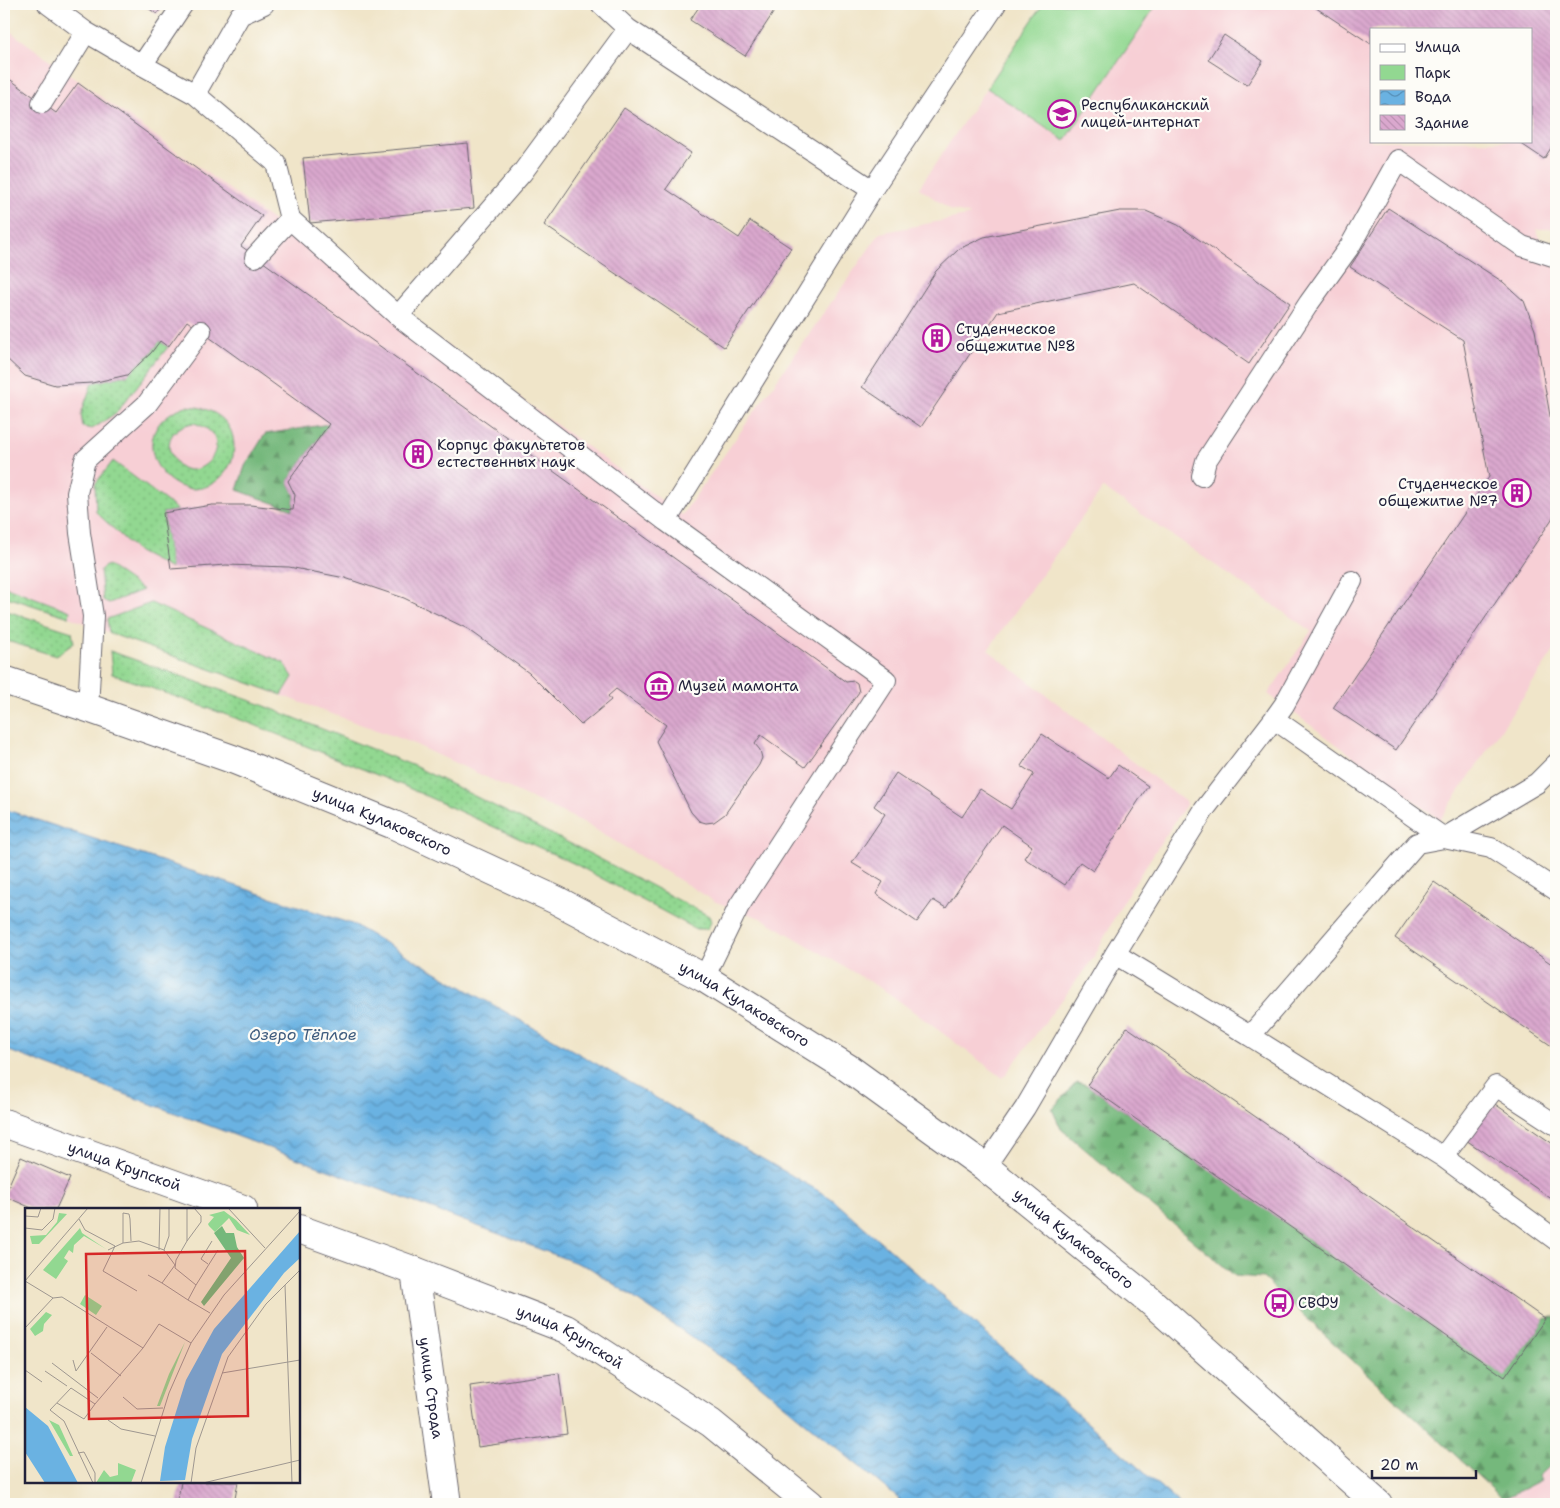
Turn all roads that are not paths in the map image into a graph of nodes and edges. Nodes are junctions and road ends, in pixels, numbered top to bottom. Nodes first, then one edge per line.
1 (48, 4) edge
2 (183, 4) edge
3 (264, 4) edge
4 (602, 4) edge
5 (996, 4) edge
6 (628, 29) junction
7 (86, 32) junction
8 (142, 64) junction
9 (195, 94) junction
10 (42, 103) dead end
11 (872, 190) junction
12 (290, 219) junction
13 (255, 257) dead end
14 (1556, 257) edge
15 (398, 316) junction
16 (201, 331) dead end
17 (1202, 476) dead end
18 (666, 521) junction
19 (1352, 581) dead end
20 (4, 680) edge
21 (88, 708) junction
22 (1274, 719) junction
23 (1556, 764) edge
24 (1444, 838) junction
25 (1556, 890) edge
26 (1115, 954) junction
27 (704, 978) junction
28 (1250, 1036) junction
29 (4, 1123) edge
30 (1556, 1125) edge
31 (1443, 1156) junction
32 (985, 1167) junction
33 (240, 1208) edge
34 (300, 1229) edge
35 (1556, 1240) edge
36 (415, 1271) junction
37 (447, 1504) edge
38 (810, 1504) edge
39 (1378, 1504) edge

1 - 7 lane
2 - 8 lane
3 - 9 lane
4 - 6 lane
5 - 11 lane
6 - 11 lane
6 - 15 lane
7 - 8 lane
7 - 10 lane
8 - 9 lane
9 - 12 lane
11 - 18 lane
12 - 13 lane
12 - 15 lane
14 - 17 lane
15 - 18 lane
16 - 21 lane
18 - 27 lane
19 - 22 lane
20 - 21 main road, улица Кулаковского
21 - 27 main road, улица Кулаковского
22 - 24 lane
22 - 26 lane
23 - 24 lane
24 - 25 lane
24 - 28 lane
26 - 28 lane
26 - 32 lane
27 - 32 main road, улица Кулаковского
28 - 31 lane
29 - 33 main road, улица Крупской
30 - 31 lane
31 - 35 lane
32 - 39 main road, улица Кулаковского
34 - 36 main road, улица Крупской
36 - 37 main road, улица Строда
36 - 38 main road, улица Крупской

